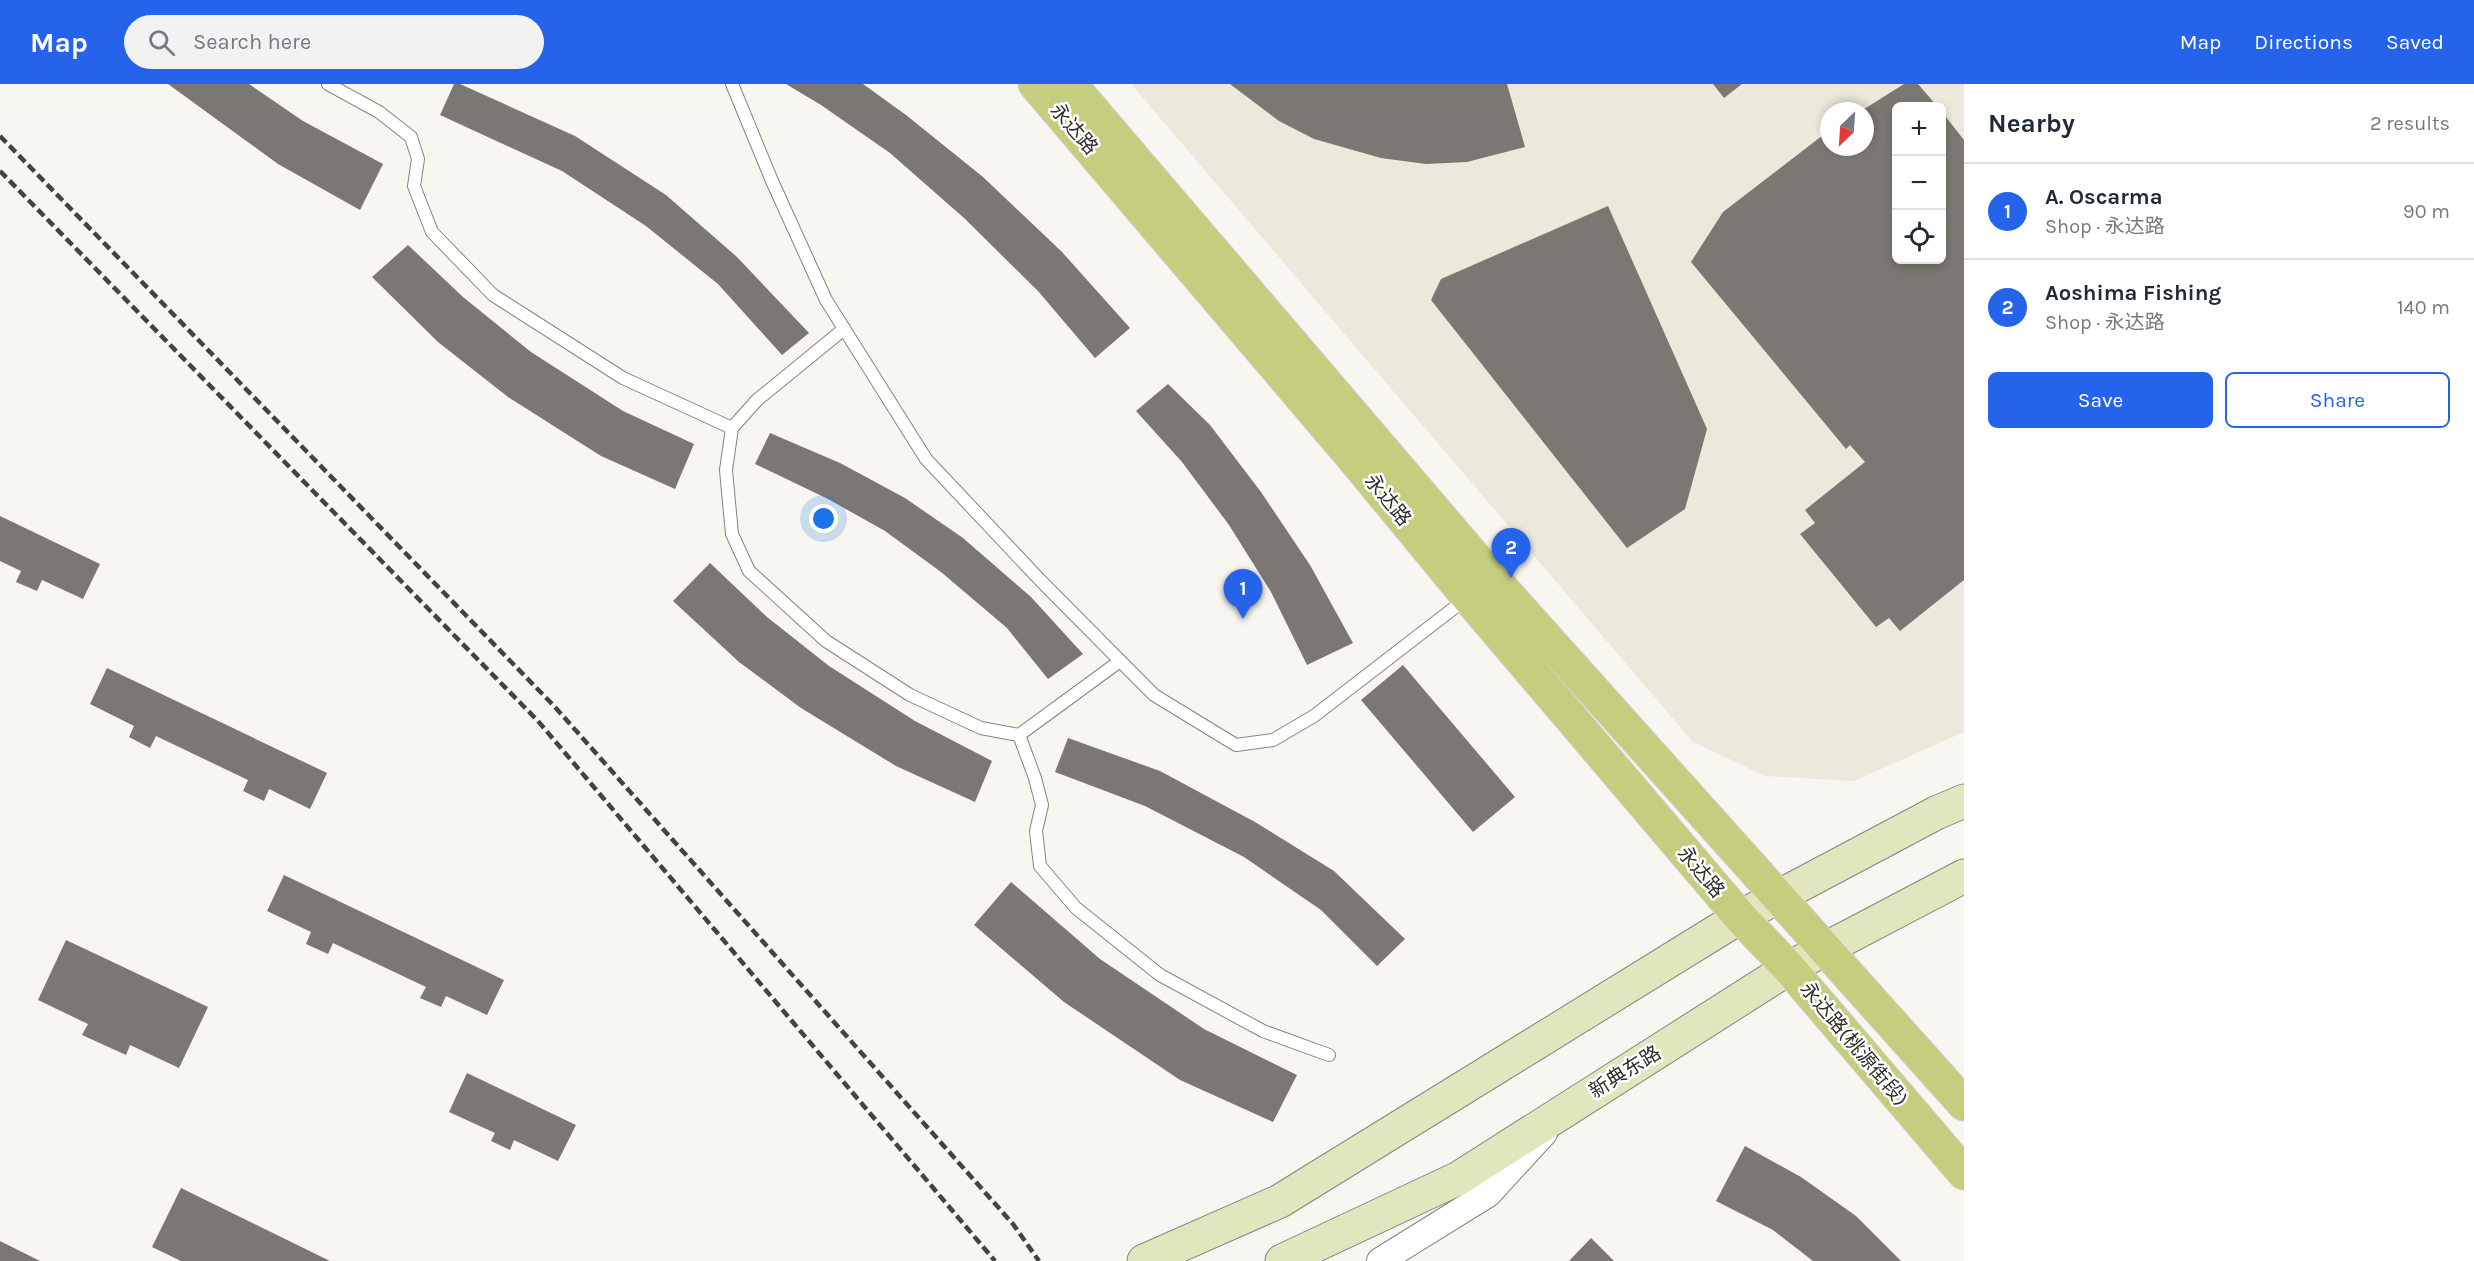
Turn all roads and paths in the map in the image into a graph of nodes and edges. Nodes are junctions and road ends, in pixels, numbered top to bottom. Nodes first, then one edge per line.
1 (328, 84) edge
2 (732, 84) edge
3 (1035, 84) edge
4 (1070, 84) edge
5 (844, 329) junction
6 (732, 428) junction
7 (1468, 597) junction
8 (1120, 661) junction
9 (1018, 735) junction
10 (1964, 801) edge
11 (1964, 876) edge
12 (1780, 897) junction
13 (1740, 917) junction
14 (1826, 949) junction
15 (1789, 968) junction
16 (1329, 1055) dead end
17 (1964, 1104) edge
18 (1566, 1109) junction
19 (1964, 1173) edge
20 (1144, 1261) edge
21 (1282, 1261) edge
22 (1380, 1261) edge

1 - 6 lane
2 - 5 lane
3 - 7 main road, 永达路
4 - 12 main road, 永达路
5 - 6 lane
5 - 8 lane
6 - 9 lane
7 - 8 lane
7 - 13 main road, 永达路
8 - 9 lane
9 - 16 lane
10 - 12 main road
11 - 14 main road, 新典东路
12 - 13 main road
12 - 14 main road, 永达路(桃源街段)
13 - 15 main road, 永达路(桃源街段)
13 - 20 main road
14 - 15 main road, 新典东路
14 - 17 main road, 永达路(桃源街段)
15 - 18 main road, 新典东路
15 - 19 main road, 永达路(桃源街段)
18 - 21 main road, 新典东路
18 - 22 street

